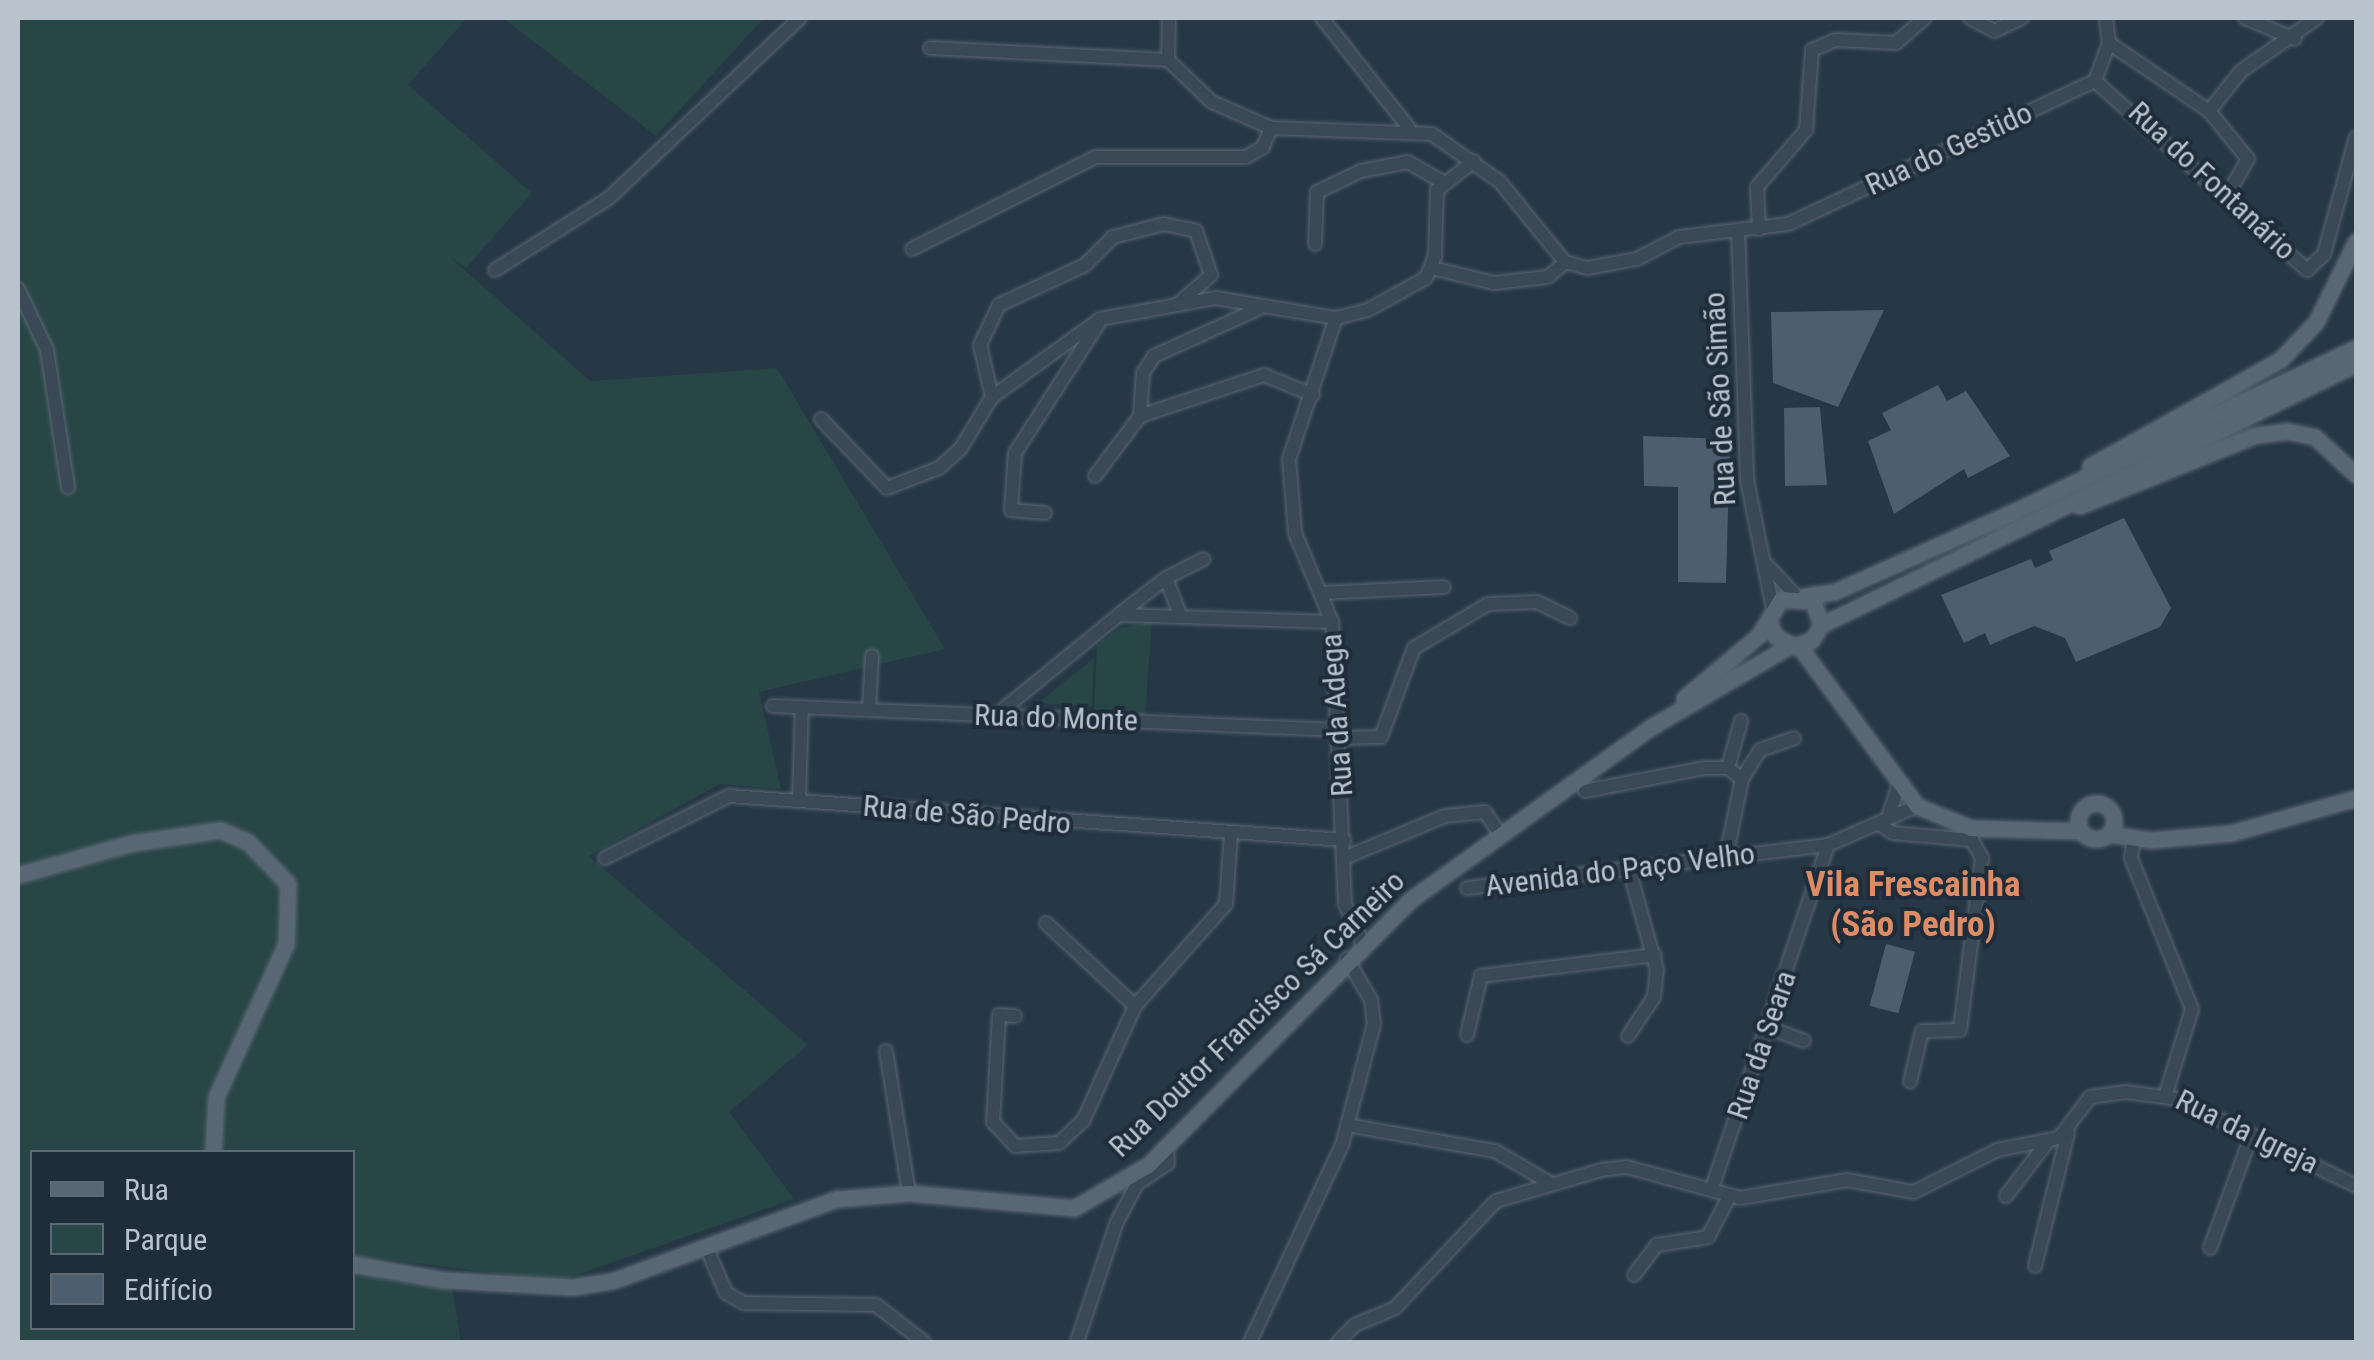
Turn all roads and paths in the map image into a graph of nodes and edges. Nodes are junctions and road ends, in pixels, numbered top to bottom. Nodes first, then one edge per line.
1 (800, 18) edge
2 (1169, 18) edge
3 (1322, 18) edge
4 (1925, 18) edge
5 (1970, 18) edge
6 (2022, 18) edge
7 (2106, 18) edge
8 (2245, 18) edge
9 (2317, 18) edge
10 (2294, 39) junction
11 (2108, 43) junction
12 (930, 48) dead end
13 (1168, 60) junction
14 (2095, 81) junction
15 (2209, 111) junction
16 (1271, 128) junction
17 (1409, 128) junction
18 (2356, 137) edge
19 (1474, 161) junction
20 (1442, 182) junction
21 (2226, 199) junction
22 (1760, 229) junction
23 (1738, 230) junction
24 (2356, 241) edge
25 (1315, 244) dead end
26 (912, 249) dead end
27 (1565, 262) junction
28 (1432, 268) junction
29 (495, 270) dead end
30 (18, 289) edge
31 (1177, 305) junction
32 (1258, 309) junction
33 (1336, 318) junction
34 (1100, 319) junction
35 (2351, 360) edge
36 (1313, 395) junction
37 (992, 397) junction
38 (1140, 416) junction
39 (821, 420) dead end
40 (2356, 475) edge
41 (1095, 476) dead end
42 (68, 486) dead end
43 (1045, 513) dead end
44 (1996, 516) junction
45 (2010, 530) junction
46 (1204, 559) dead end
47 (1767, 564) junction
48 (1166, 578) junction
49 (1444, 587) dead end
50 (1322, 594) junction
51 (1800, 596) junction
52 (1119, 614) junction
53 (1771, 614) junction
54 (1180, 616) junction
55 (1570, 618) dead end
56 (1332, 622) junction
57 (1819, 630) junction
58 (1794, 646) junction
59 (872, 656) dead end
60 (1826, 672) junction
61 (773, 706) dead end
62 (802, 707) junction
63 (870, 710) junction
64 (995, 716) junction
65 (1741, 721) dead end
66 (1650, 727) junction
67 (1339, 734) junction
68 (1794, 738) dead end
69 (1728, 768) junction
70 (1742, 779) junction
71 (1898, 788) junction
72 (1585, 791) dead end
73 (2356, 798) edge
74 (799, 800) junction
75 (1917, 806) junction
76 (1883, 821) junction
77 (2080, 822) junction
78 (2111, 826) junction
79 (1231, 834) junction
80 (1500, 834) junction
81 (2134, 838) junction
82 (1344, 840) junction
83 (1828, 845) junction
84 (1726, 857) junction
85 (605, 858) dead end
86 (1344, 858) junction
87 (1628, 868) junction
88 (18, 875) edge
89 (1467, 888) dead end
90 (1046, 924) dead end
91 (1362, 942) junction
92 (1655, 955) junction
93 (1348, 960) junction
94 (1135, 1006) junction
95 (1015, 1016) dead end
96 (1769, 1028) junction
97 (1468, 1035) dead end
98 (1628, 1036) dead end
99 (1804, 1041) dead end
100 (886, 1051) dead end
101 (1910, 1082) dead end
102 (2165, 1097) junction
103 (1347, 1125) junction
104 (2068, 1133) junction
105 (2252, 1134) junction
106 (2050, 1140) junction
107 (1167, 1147) junction
108 (213, 1150) edge
109 (1552, 1184) junction
110 (2356, 1186) edge
111 (1712, 1188) junction
112 (909, 1193) junction
113 (1730, 1195) junction
114 (2006, 1196) dead end
115 (706, 1248) junction
116 (2210, 1248) dead end
117 (355, 1265) edge
118 (2035, 1266) dead end
119 (1634, 1275) dead end
120 (924, 1342) edge
121 (1077, 1342) edge
122 (1250, 1342) edge
123 (1338, 1342) edge

1 - 29 street
2 - 13 street
3 - 17 street
4 - 22 street
5 - 6 street
7 - 11 street
8 - 10 street
9 - 10 street
10 - 15 street
11 - 14 street
11 - 15 street
12 - 13 street
13 - 16 street
14 - 21 street, Rua do Fontanário
14 - 22 street, Rua do Gestido
15 - 21 street
16 - 17 street
16 - 26 street
17 - 19 street
18 - 21 street, Rua do Fontanário
19 - 20 street
19 - 27 street
20 - 25 street
20 - 28 street
22 - 23 street, Rua do Gestido
23 - 27 street, Rua do Gestido
23 - 47 street, Rua de São Simão
24 - 44 main road
27 - 28 street
28 - 33 street
30 - 42 street
31 - 32 street
31 - 34 street
31 - 37 street
32 - 33 street
32 - 38 street
33 - 36 street, Rua da Adega
34 - 37 street
34 - 43 street
35 - 44 main road
35 - 45 main road
36 - 38 street
36 - 50 street, Rua da Adega
37 - 39 street
38 - 41 street
40 - 45 main road
44 - 51 main road, Rua Doutor Francisco Sá Carneiro
45 - 57 main road, Rua Doutor Francisco Sá Carneiro
46 - 48 street
47 - 51 street, Rua de São Simão
47 - 53 street, Rua de São Simão
48 - 52 street
48 - 54 street
49 - 50 street
50 - 56 street, Rua da Adega
51 - 53 main road, Rua Doutor Francisco Sá Carneiro
51 - 57 main road
52 - 54 street
52 - 64 street
53 - 58 main road
53 - 66 main road, Rua Doutor Francisco Sá Carneiro
54 - 56 street
55 - 67 street, Rua do Monte
56 - 67 street, Rua da Adega
57 - 58 main road, Rua Doutor Francisco Sá Carneiro
57 - 60 main road
58 - 60 main road
58 - 66 main road, Rua Doutor Francisco Sá Carneiro
59 - 63 street
60 - 71 main road
61 - 62 street, Rua do Monte
62 - 63 street, Rua do Monte
62 - 74 street
63 - 64 street, Rua do Monte
64 - 67 street, Rua do Monte
65 - 69 street
66 - 80 main road, Rua Doutor Francisco Sá Carneiro
67 - 82 street, Rua da Adega
68 - 70 street
69 - 70 street
69 - 72 street
70 - 84 street
71 - 75 main road
71 - 76 street
73 - 81 main road
74 - 79 street, Rua de São Pedro
74 - 85 street, Rua de São Pedro
75 - 76 street, Avenida do Paço Velho
75 - 77 main road
76 - 83 street, Avenida do Paço Velho
76 - 101 street
77 - 78 main road
77 - 78 main road
78 - 81 main road
79 - 82 street, Rua de São Pedro
79 - 94 street
80 - 86 street
80 - 91 main road, Rua Doutor Francisco Sá Carneiro
81 - 102 street, Rua da Igreja
82 - 86 street, Rua da Adega
83 - 84 street, Avenida do Paço Velho
83 - 96 street, Rua da Seara
84 - 87 street, Avenida do Paço Velho
86 - 91 street, Rua da Adega
87 - 89 street, Avenida do Paço Velho
87 - 92 street
88 - 108 main road
90 - 94 street
91 - 93 main road, Rua Doutor Francisco Sá Carneiro
92 - 97 street
92 - 98 street
93 - 103 street
93 - 107 main road, Rua Doutor Francisco Sá Carneiro
94 - 95 street
96 - 99 street
96 - 111 street, Rua da Seara
100 - 112 street
102 - 104 street
102 - 105 street, Rua da Igreja
103 - 109 street
103 - 122 street
104 - 106 street
104 - 118 street
105 - 110 street, Rua da Igreja
105 - 116 street
106 - 113 street
106 - 114 street
107 - 112 main road, Rua Doutor Francisco Sá Carneiro
107 - 121 street
109 - 111 street
109 - 123 street
111 - 113 street
112 - 115 main road, Rua Doutor Francisco Sá Carneiro
113 - 119 street
115 - 117 main road, Rua Doutor Francisco Sá Carneiro
115 - 120 street

